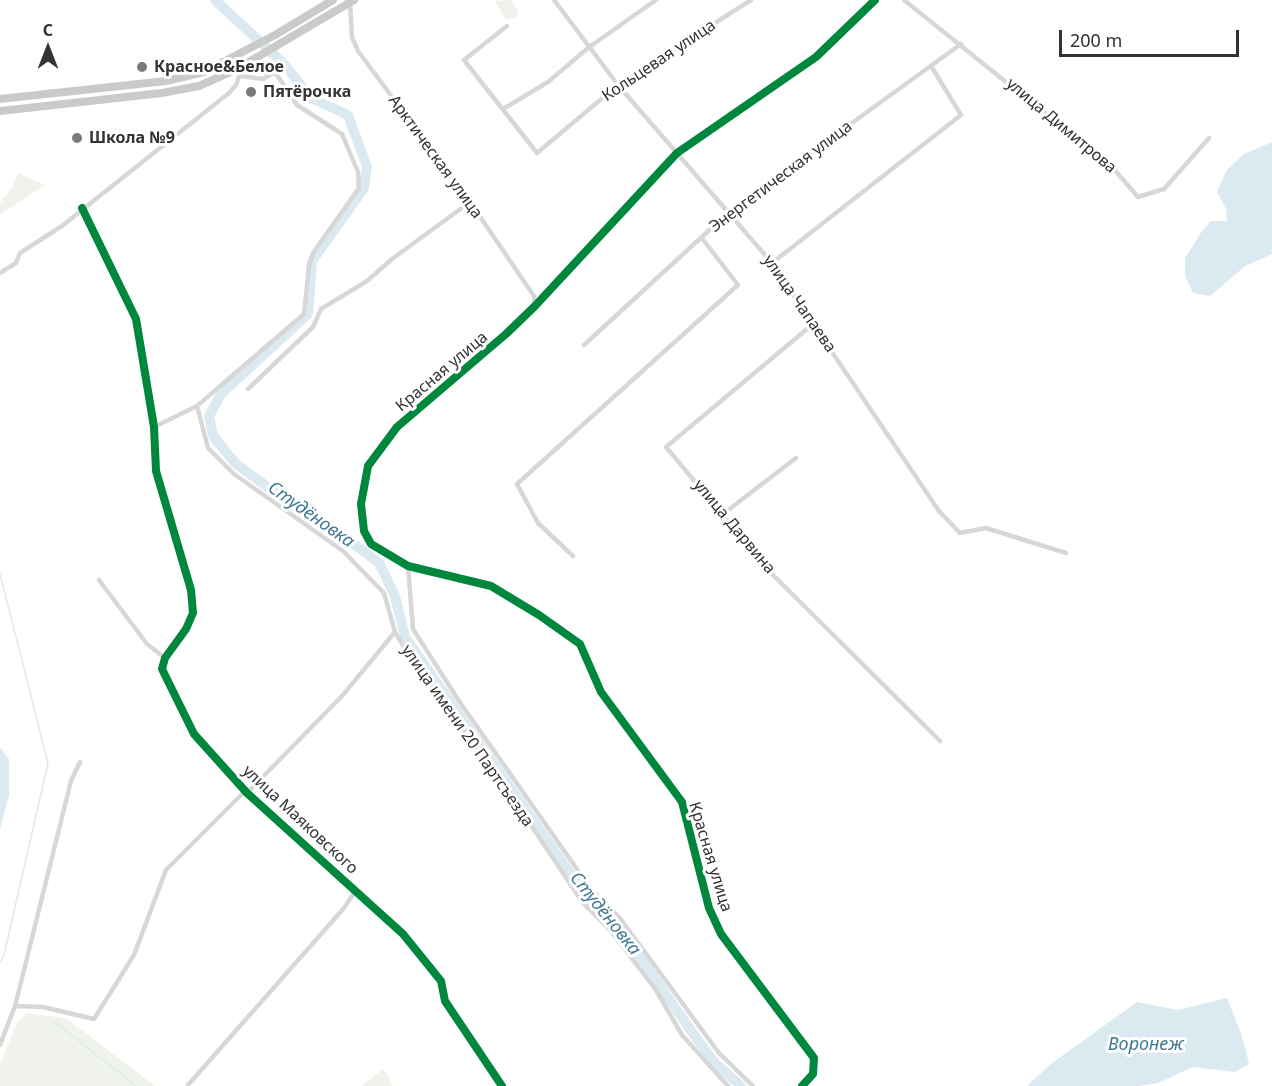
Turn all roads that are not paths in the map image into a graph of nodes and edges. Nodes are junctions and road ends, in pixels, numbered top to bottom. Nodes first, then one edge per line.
1 (554, 0) edge
2 (656, 0) edge
3 (751, 0) edge
4 (875, 0) edge
5 (904, 0) edge
6 (331, 1) edge
7 (351, 1) edge
8 (336, 10) junction
9 (507, 26) dead end
10 (961, 44) junction
11 (588, 48) junction
12 (931, 66) junction
13 (241, 70) junction
14 (618, 85) junction
15 (0, 99) edge
16 (503, 109) junction
17 (0, 111) edge
18 (1209, 138) dead end
19 (677, 153) junction
20 (470, 202) junction
21 (82, 208) junction
22 (729, 212) junction
23 (701, 237) junction
24 (772, 262) junction
25 (0, 273) edge
26 (535, 306) junction
27 (813, 324) junction
28 (584, 345) dead end
29 (248, 389) dead end
30 (197, 406) junction
31 (154, 427) junction
32 (796, 458) dead end
33 (723, 514) junction
34 (1066, 553) dead end
35 (573, 556) dead end
36 (408, 566) junction
37 (99, 580) dead end
38 (395, 632) junction
39 (165, 658) junction
40 (940, 741) dead end
41 (80, 762) dead end
42 (246, 792) junction
43 (357, 890) junction
44 (15, 1006) junction
45 (0, 1045) edge
46 (188, 1084) dead end
47 (502, 1086) edge
48 (728, 1086) edge
49 (753, 1086) edge
50 (802, 1086) edge

1 - 11 street, улица Чапаева
2 - 11 street
3 - 14 street, Кольцевая улица
4 - 19 street, Красная улица
5 - 10 street, улица Димитрова
6 - 8 main road
6 - 15 main road
7 - 8 main road
7 - 20 street, Арктическая улица
8 - 13 main road
9 - 16 street, Кольцевая улица
10 - 12 street, Энергетическая улица
10 - 18 street, улица Димитрова
11 - 14 street, улица Чапаева
11 - 16 street
12 - 22 street, Энергетическая улица
12 - 24 street
13 - 17 main road
13 - 21 street
13 - 30 street
14 - 16 street, Кольцевая улица
14 - 19 street, улица Чапаева
19 - 22 street, улица Чапаева
19 - 26 street, Красная улица
20 - 26 street, Арктическая улица
20 - 29 street
21 - 25 street
21 - 31 street
22 - 23 street, Энергетическая улица
22 - 24 street, улица Чапаева
23 - 28 street, Энергетическая улица
23 - 35 street
24 - 27 street, улица Чапаева
26 - 36 street, Красная улица
27 - 33 street, улица Дарвина
27 - 34 street, улица Чапаева
30 - 31 street
30 - 38 street, улица имени 20 Партсъезда
31 - 39 street
32 - 33 street
33 - 40 street, улица Дарвина
36 - 49 street, улица имени 20 Партсъезда
36 - 50 street, Красная улица
37 - 39 street
38 - 42 street, улица Маяковского
38 - 48 street, улица имени 20 Партсъезда
39 - 42 street, улица Маяковского
41 - 44 street
42 - 43 street, улица Маяковского
42 - 44 street, улица Маяковского
43 - 46 street, улица Маяковского
43 - 47 street, улица Маяковского
44 - 45 street

